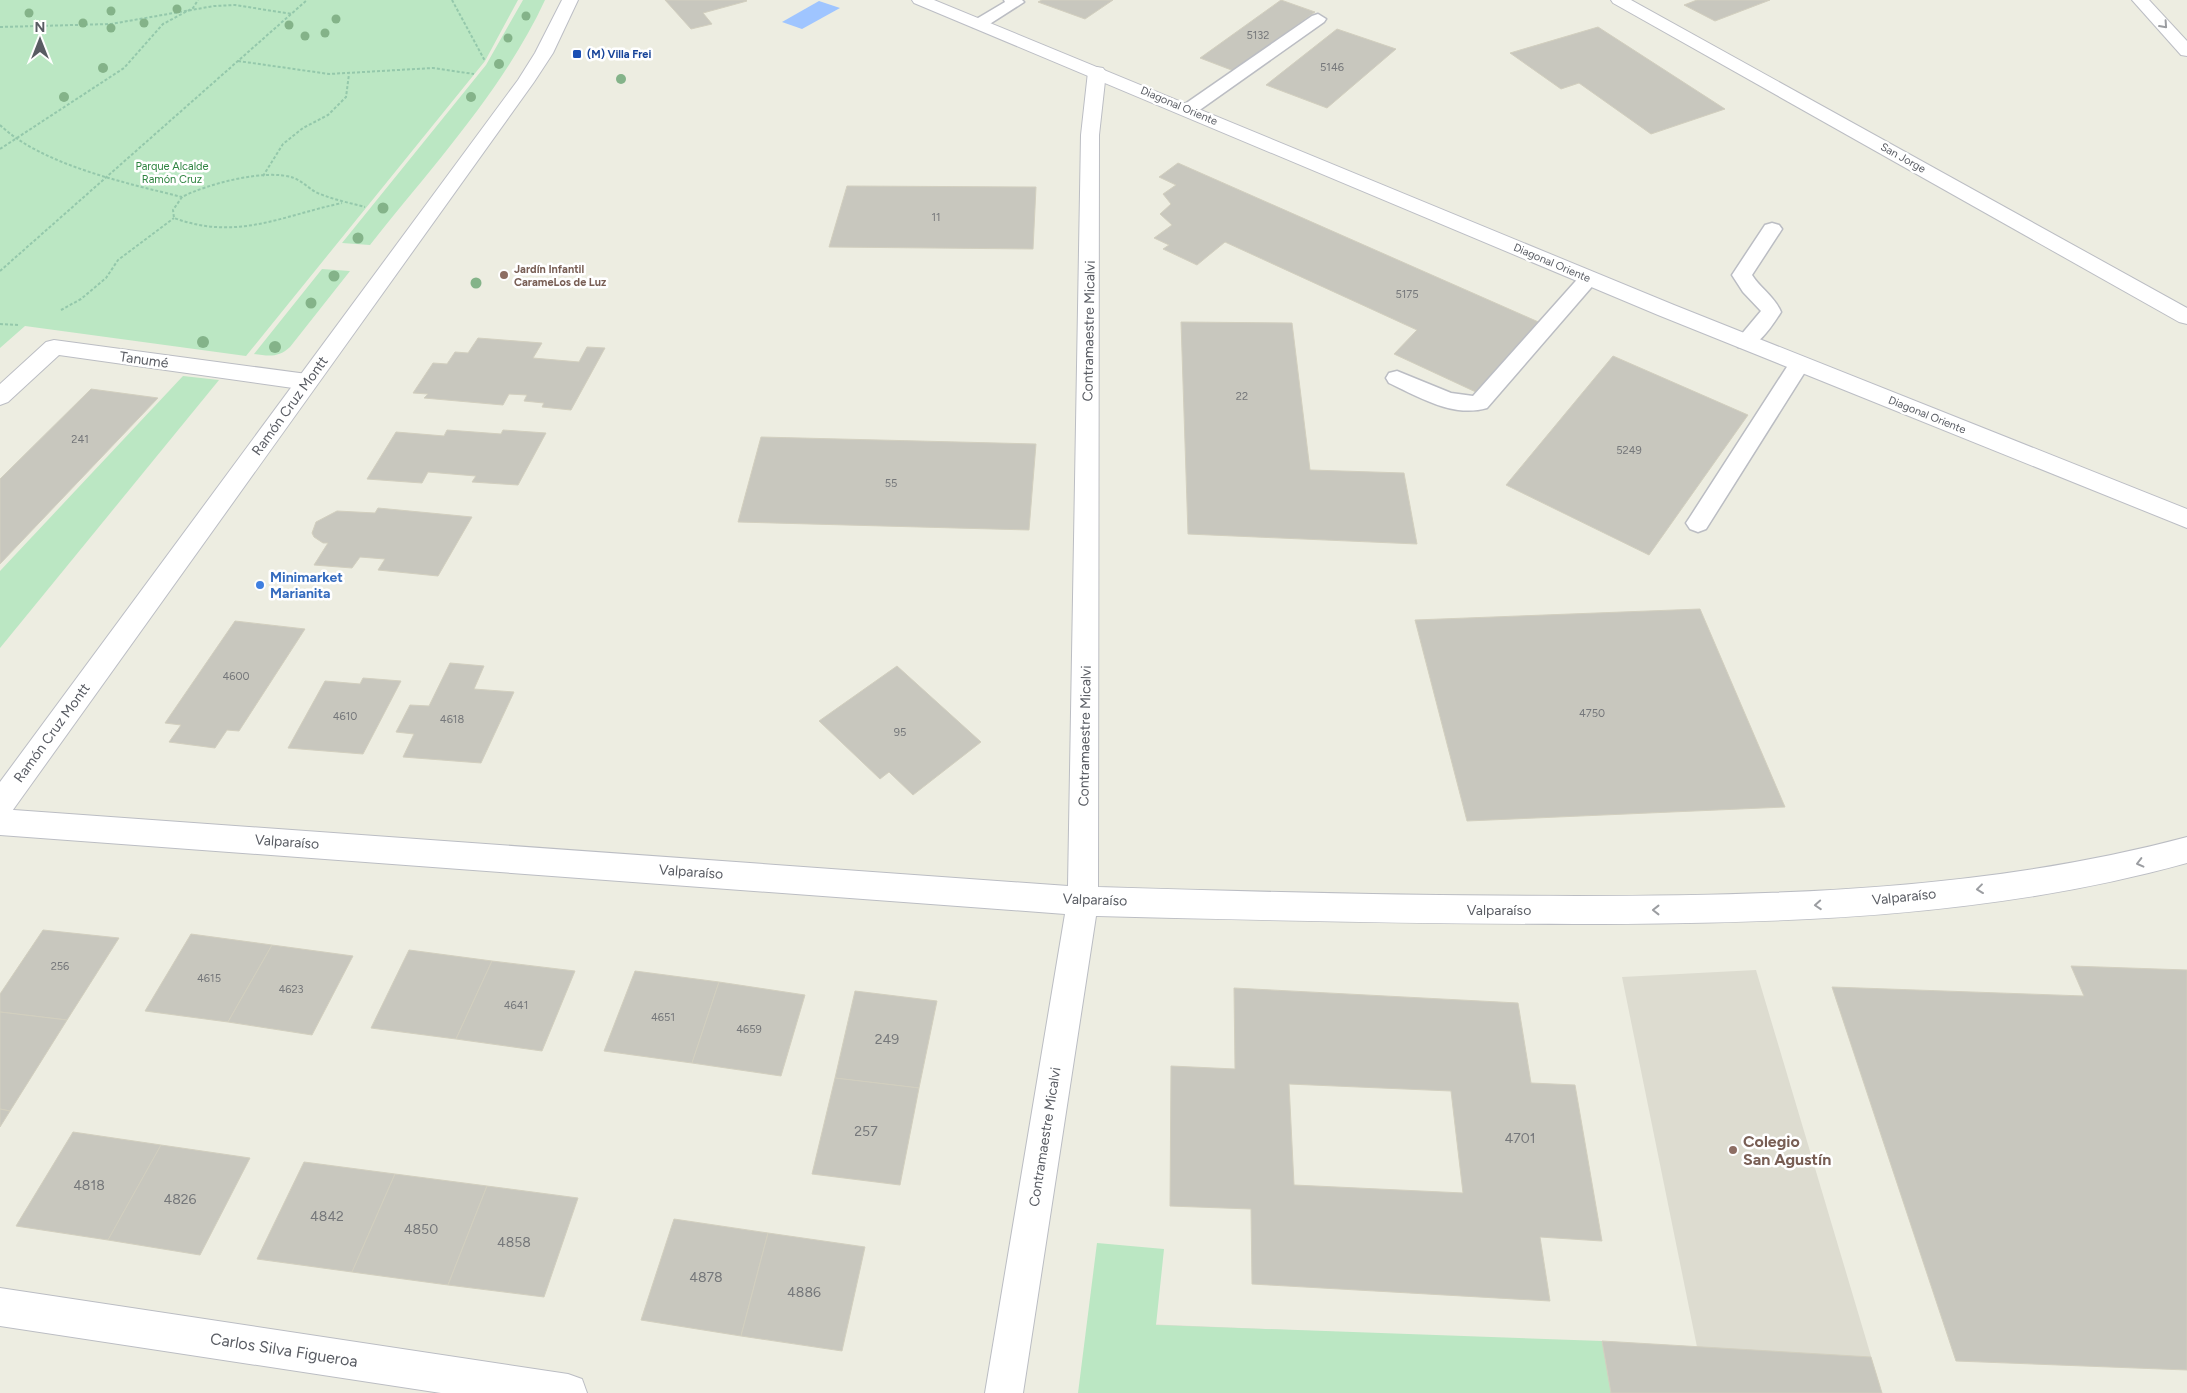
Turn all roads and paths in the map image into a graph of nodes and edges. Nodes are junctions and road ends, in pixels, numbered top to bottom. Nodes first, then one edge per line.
1 (198, 0) edge
2 (307, 0) edge
3 (452, 0) edge
4 (570, 0) edge
5 (920, 0) edge
6 (1618, 0) edge
7 (2140, 0) edge
8 (1016, 1) edge
9 (193, 8) junction
10 (292, 14) junction
11 (1318, 18) dead end
12 (979, 24) junction
13 (0, 27) edge
14 (2187, 51) edge
15 (237, 61) junction
16 (485, 61) dead end
17 (1097, 72) junction
18 (349, 74) junction
19 (474, 74) dead end
20 (1188, 110) junction
21 (0, 124) edge
22 (16, 140) junction
23 (0, 149) edge
24 (263, 176) junction
25 (108, 178) junction
26 (182, 197) junction
27 (343, 203) junction
28 (365, 207) dead end
29 (174, 218) junction
30 (1772, 229) dead end
31 (0, 271) edge
32 (1589, 278) junction
33 (58, 311) dead end
34 (2187, 318) edge
35 (0, 324) edge
36 (25, 326) dead end
37 (1745, 342) junction
38 (1799, 364) junction
39 (1397, 378) dead end
40 (307, 382) junction
41 (0, 397) edge
42 (2187, 519) edge
43 (1698, 523) dead end
44 (0, 805) edge
45 (0, 822) edge
46 (2187, 850) edge
47 (1083, 900) junction
48 (0, 1307) edge
49 (568, 1393) edge
50 (1004, 1393) edge

1 - 9 path
2 - 10 path
3 - 16 path
4 - 40 street, Ramón Cruz Montt
5 - 12 street, Diagonal Oriente
6 - 34 street, San Jorge
7 -> 14 street
8 - 12 lane
9 - 10 path
9 - 13 path
9 - 22 path
10 - 15 path
11 - 20 lane
12 - 17 street, Diagonal Oriente
15 - 18 path
15 - 25 path
17 - 20 street, Diagonal Oriente
17 - 47 street, Contramaestre Micalvi
18 - 19 path
18 - 24 path
20 - 32 street, Diagonal Oriente
21 - 22 path
22 - 23 path
22 - 25 path
24 - 26 path
24 - 27 path
25 - 26 path
25 - 31 path
26 - 29 path
27 - 28 path
27 - 29 path
29 - 33 path
30 - 37 lane
32 - 37 street, Diagonal Oriente
32 - 39 lane
35 - 36 path
37 - 38 street, Diagonal Oriente
38 - 42 street, Diagonal Oriente
38 - 43 lane
40 - 41 street, Tanumé
40 - 44 street, Ramón Cruz Montt
45 - 47 street, Valparaíso
46 -> 47 street, Valparaíso
47 - 50 street, Contramaestre Micalvi
48 - 49 street, Carlos Silva Figueroa

